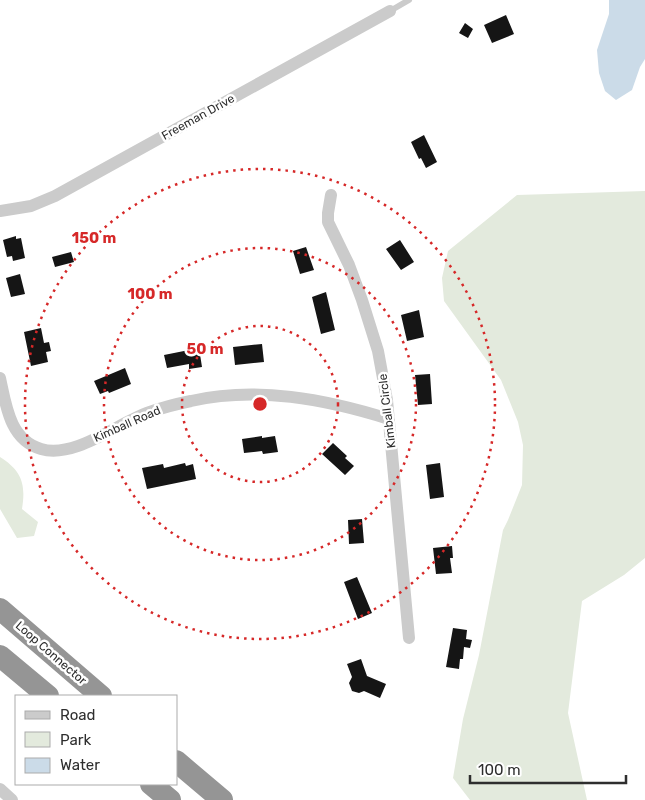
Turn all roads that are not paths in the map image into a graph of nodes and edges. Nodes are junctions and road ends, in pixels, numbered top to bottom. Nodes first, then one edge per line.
1 (409, 0) edge
2 (390, 11) joint
3 (331, 195) dead end
4 (0, 211) edge
5 (0, 378) edge
6 (388, 419) junction
7 (0, 609) edge
8 (409, 638) dead end
9 (0, 656) edge
10 (47, 695) edge
11 (100, 695) edge
12 (178, 763) edge
13 (152, 785) edge
14 (0, 789) edge
15 (12, 800) edge
16 (170, 800) edge
17 (222, 800) edge

1 - 2 lane
2 - 4 street, Freeman Drive
3 - 6 street, Kimball Circle
5 - 6 street, Kimball Road
6 - 8 street, Kimball Circle
7 - 11 highway, Loop Connector
9 - 10 highway
12 - 17 highway
13 - 16 highway
14 - 15 street

